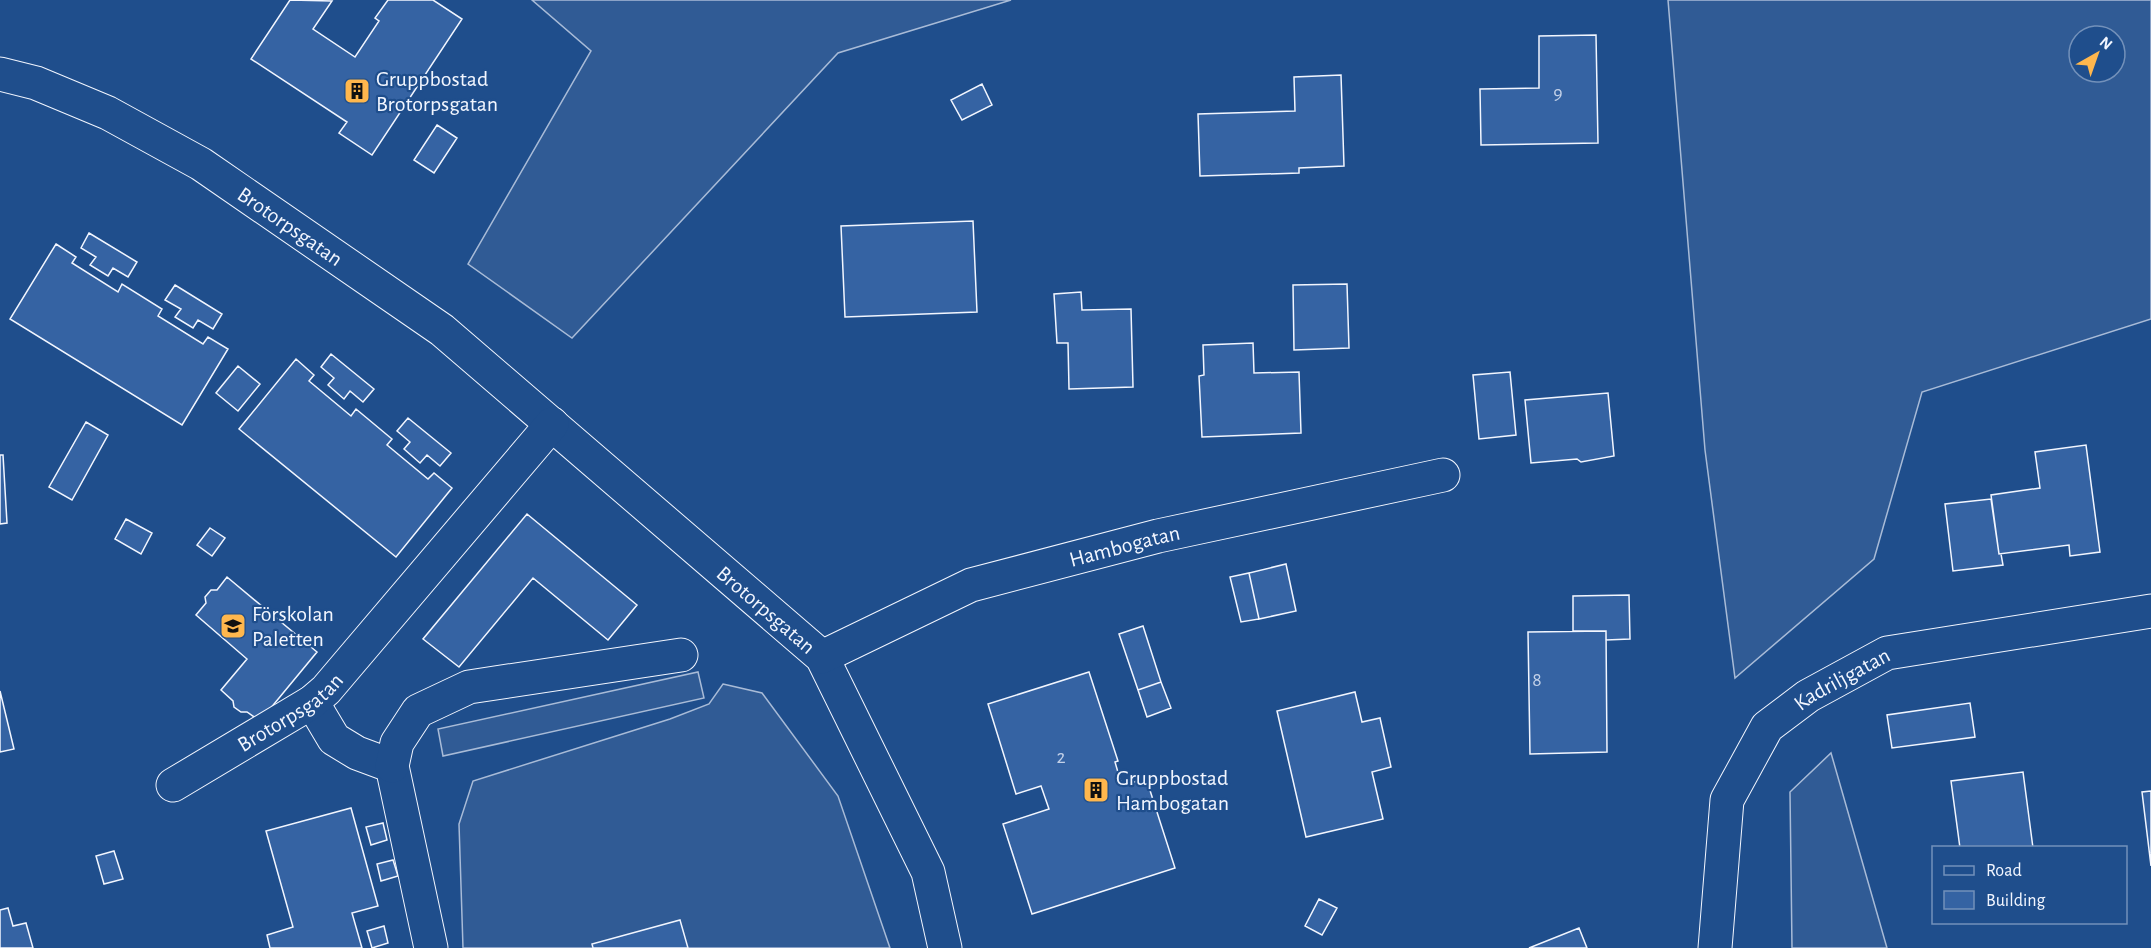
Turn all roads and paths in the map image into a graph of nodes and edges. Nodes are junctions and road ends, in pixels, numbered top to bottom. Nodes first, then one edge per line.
1 (0, 74) edge
2 (552, 424) junction
3 (1443, 476) dead end
4 (2151, 611) edge
5 (681, 655) dead end
6 (822, 657) junction
7 (312, 702) junction
8 (392, 766) junction
9 (172, 785) dead end
10 (431, 948) edge
11 (945, 948) edge
12 (1714, 948) edge

1 - 2 street, Brotorpsgatan
2 - 6 street, Brotorpsgatan
2 - 7 street, Brotorpsgatan
3 - 6 street, Hambogatan
4 - 12 street, Kadriljgatan
5 - 8 street
6 - 11 street, Brotorpsgatan
7 - 8 street
7 - 9 street, Brotorpsgatan
8 - 10 street

